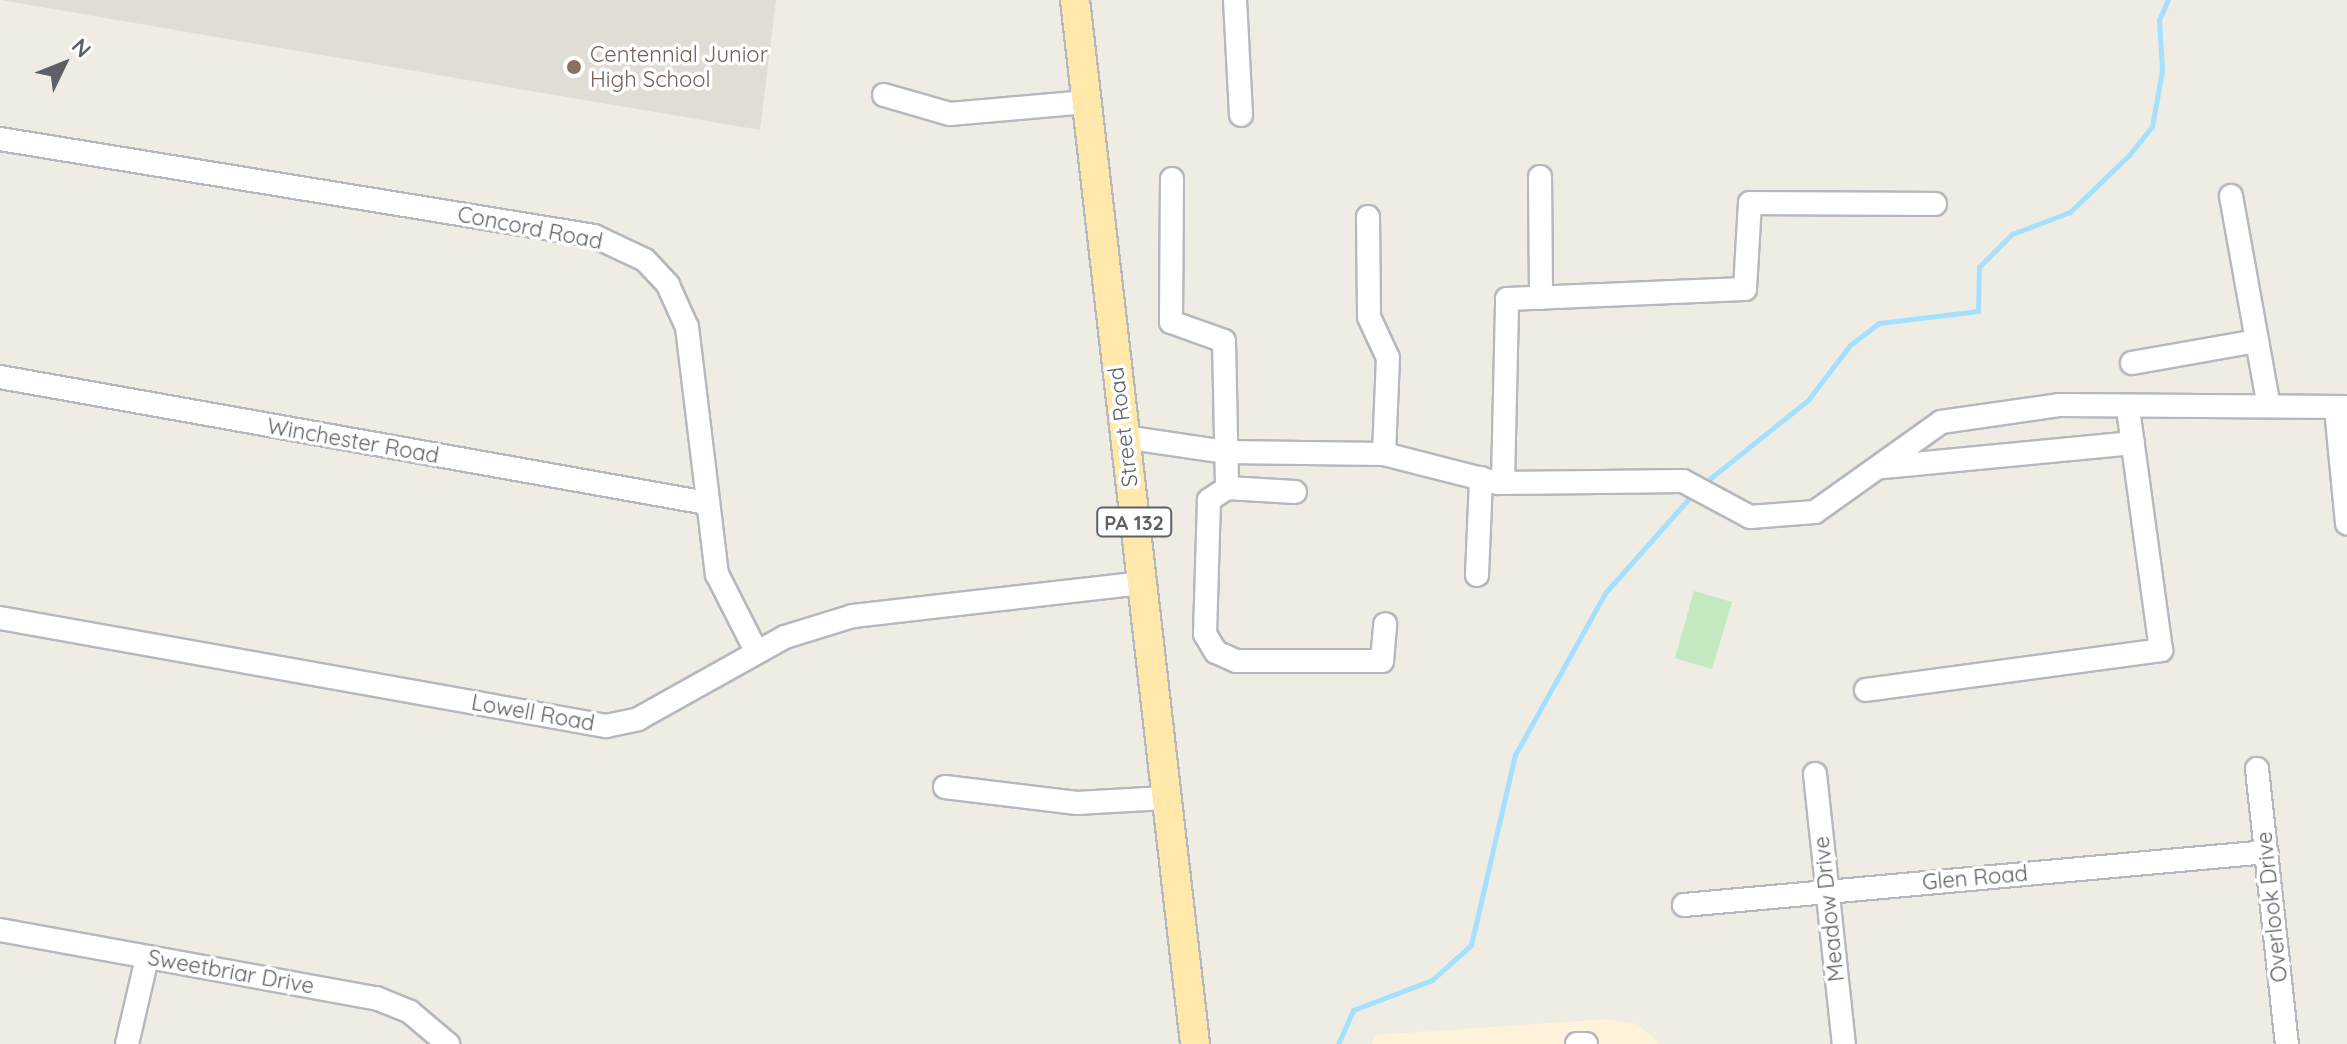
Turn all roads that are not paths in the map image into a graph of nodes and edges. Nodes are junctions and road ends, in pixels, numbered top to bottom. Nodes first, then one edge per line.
1 (1075, 0) edge
2 (1235, 0) edge
3 (884, 95) dead end
4 (1086, 102) junction
5 (1241, 115) dead end
6 (0, 139) edge
7 (1540, 177) dead end
8 (1172, 179) dead end
9 (2231, 196) dead end
10 (1935, 204) dead end
11 (1368, 217) dead end
12 (1541, 298) junction
13 (2257, 341) junction
14 (2132, 363) dead end
15 (0, 377) edge
16 (2268, 402) junction
17 (2128, 408) junction
18 (2341, 408) edge
19 (1124, 437) junction
20 (2133, 443) junction
21 (1225, 452) junction
22 (1384, 454) junction
23 (1884, 467) junction
24 (1492, 480) junction
25 (1227, 488) junction
26 (1295, 492) dead end
27 (707, 503) junction
28 (2347, 523) edge
29 (1477, 575) dead end
30 (1141, 583) junction
31 (0, 618) edge
32 (1385, 624) dead end
33 (756, 651) junction
34 (1866, 690) dead end
35 (2257, 769) dead end
36 (1815, 774) dead end
37 (945, 787) dead end
38 (1165, 798) junction
39 (2267, 852) junction
40 (1827, 893) junction
41 (1684, 905) dead end
42 (0, 930) edge
43 (147, 958) junction
44 (127, 1044) edge
45 (448, 1044) edge
46 (1195, 1044) edge
47 (1577, 1044) edge
48 (1586, 1044) edge
49 (1844, 1044) edge
50 (2287, 1044) edge

1 - 4 main road, Street Road / PA 132
2 - 5 street
3 - 4 street
4 - 19 main road, Street Road / PA 132
6 - 27 street, Concord Road
7 - 12 street
8 - 21 street
9 - 13 street
10 - 12 street
11 - 22 street
12 - 24 street
13 - 14 street
13 - 16 street
15 - 27 street, Winchester Road
16 - 17 street
16 - 18 street
17 - 20 street
17 - 23 street
18 - 28 street
19 - 21 street
19 - 30 main road, Street Road / PA 132
20 - 23 street
20 - 34 street
21 - 22 street
21 - 25 street
22 - 24 street
23 - 24 street
24 - 29 street
25 - 26 street
25 - 32 street
27 - 33 street, Concord Road
30 - 33 street, Lowell Road
30 - 38 main road, Street Road / PA 132
31 - 33 street, Lowell Road
35 - 39 street, Overlook Drive
36 - 40 street, Meadow Drive
37 - 38 street
38 - 46 main road, Street Road / PA 132
39 - 40 street, Glen Road
39 - 50 street, Overlook Drive
40 - 41 street, Glen Road
40 - 49 street, Meadow Drive
42 - 43 street, Sweetbriar Drive
43 - 44 street
43 - 45 street, Sweetbriar Drive
47 - 48 street

